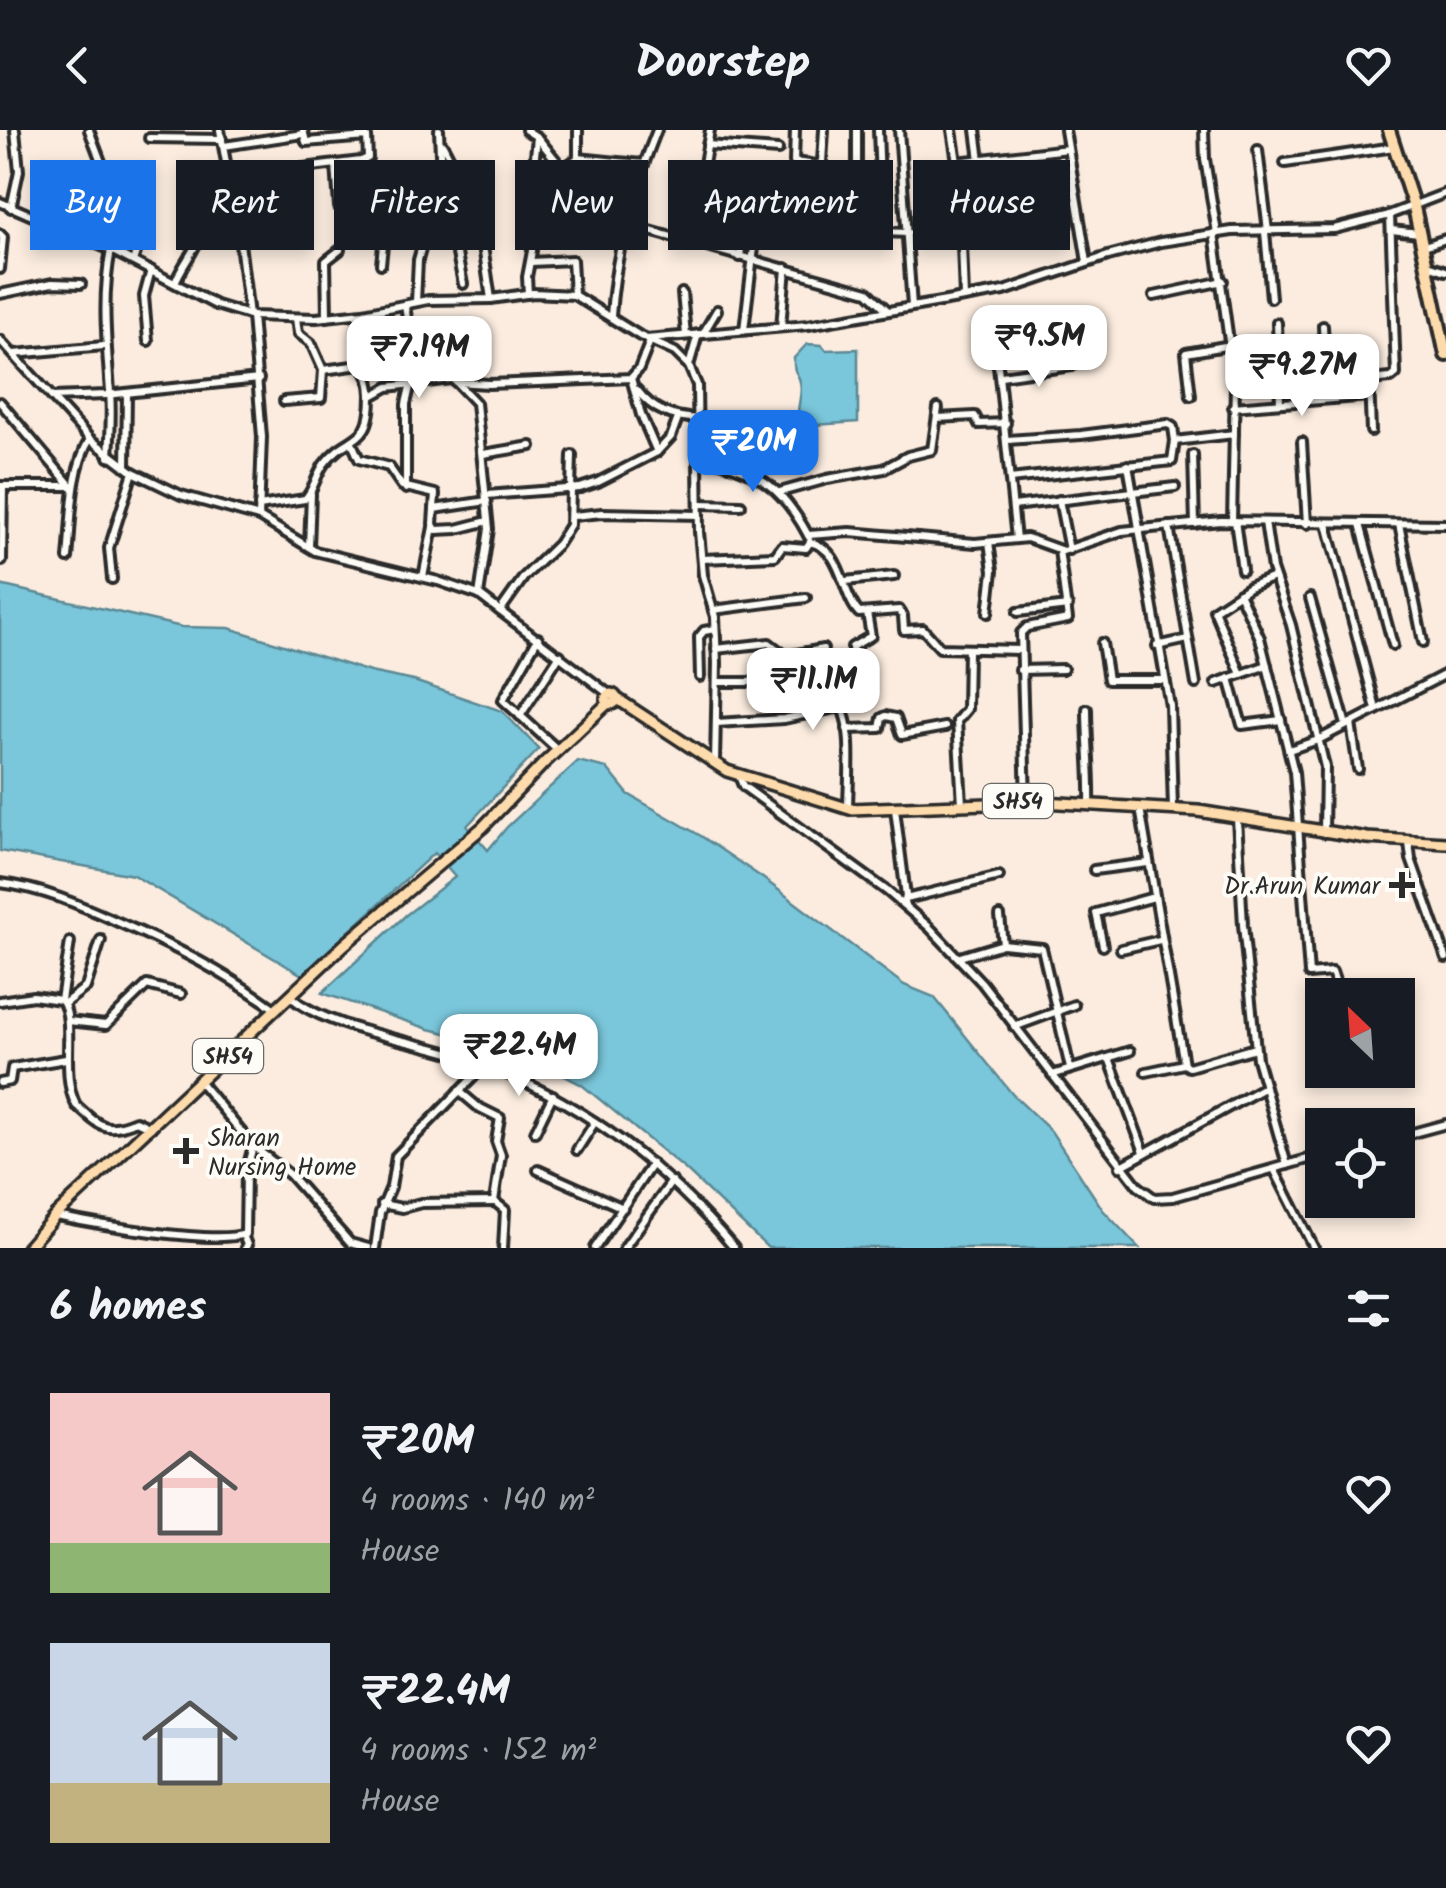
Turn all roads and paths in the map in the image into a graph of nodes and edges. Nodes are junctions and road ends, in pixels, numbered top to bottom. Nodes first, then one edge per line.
1 (15, 130) edge
2 (89, 130) edge
3 (439, 130) edge
4 (527, 130) edge
5 (578, 130) edge
6 (657, 130) edge
7 (710, 130) edge
8 (795, 130) edge
9 (824, 130) edge
10 (857, 130) edge
11 (878, 130) edge
12 (899, 130) edge
13 (952, 130) edge
14 (976, 130) edge
15 (1065, 130) edge
16 (1204, 130) edge
17 (1389, 130) edge
18 (303, 132) edge
19 (353, 134) edge
20 (537, 137) junction
21 (149, 138) dead end
22 (222, 138) edge
23 (441, 142) junction
24 (708, 144) junction
25 (1394, 147) junction
26 (1068, 149) junction
27 (778, 150) dead end
28 (1258, 150) dead end
29 (578, 158) junction
30 (101, 160) edge
31 (357, 160) edge
32 (440, 160) edge
33 (451, 160) edge
34 (555, 160) edge
35 (575, 160) edge
36 (598, 160) edge
37 (646, 160) edge
38 (705, 160) edge
39 (857, 160) edge
40 (879, 160) edge
41 (957, 160) edge
42 (980, 160) joint
43 (1285, 163) dead end
44 (1446, 193) edge
45 (0, 202) edge
46 (1414, 207) junction
47 (12, 208) junction
48 (1390, 215) junction
49 (30, 216) edge
50 (1391, 230) junction
51 (1267, 232) junction
52 (893, 233) edge
53 (908, 233) junction
54 (1216, 233) junction
55 (0, 234) edge
56 (1422, 239) junction
57 (1446, 239) edge
58 (111, 250) joint
59 (135, 250) edge
60 (192, 250) edge
61 (241, 250) edge
62 (340, 250) dead end
63 (382, 250) edge
64 (421, 250) edge
65 (457, 250) edge
66 (484, 250) edge
67 (620, 250) edge
68 (715, 250) edge
69 (741, 250) edge
70 (752, 250) edge
71 (962, 250) edge
72 (740, 257) junction
73 (132, 260) junction
74 (751, 260) junction
75 (531, 262) junction
76 (1086, 262) junction
77 (381, 264) dead end
78 (1428, 265) junction
79 (786, 268) junction
80 (0, 269) edge
81 (151, 270) junction
82 (1446, 271) edge
83 (1223, 281) junction
84 (175, 283) junction
85 (81, 284) dead end
86 (464, 284) dead end
87 (682, 293) dead end
88 (0, 294) edge
89 (528, 294) junction
90 (574, 295) junction
91 (1154, 296) dead end
92 (491, 298) junction
93 (964, 298) junction
94 (1271, 298) dead end
95 (416, 302) junction
96 (405, 305) junction
97 (912, 306) junction
98 (717, 310) dead end
99 (887, 310) junction
100 (250, 316) junction
101 (327, 316) junction
102 (611, 316) junction
103 (296, 318) junction
104 (1277, 323) dead end
105 (1323, 326) dead end
106 (781, 327) junction
107 (744, 330) junction
108 (701, 334) junction
109 (686, 335) junction
110 (0, 340) edge
111 (648, 340) junction
112 (148, 341) dead end
113 (1231, 345) junction
114 (104, 346) junction
115 (996, 347) dead end
116 (12, 353) junction
117 (1446, 355) edge
118 (0, 356) edge
119 (689, 366) junction
120 (1072, 366) dead end
121 (323, 370) junction
122 (1001, 376) junction
123 (260, 378) junction
124 (632, 378) junction
125 (454, 380) junction
126 (411, 384) junction
127 (636, 389) junction
128 (127, 393) junction
129 (110, 394) junction
130 (1191, 396) dead end
131 (1369, 396) junction
132 (50, 397) junction
133 (371, 398) junction
134 (1328, 398) junction
135 (284, 401) dead end
136 (0, 402) edge
137 (1280, 403) junction
138 (938, 408) dead end
139 (1233, 408) junction
140 (678, 418) junction
141 (698, 418) junction
142 (937, 418) junction
143 (1006, 423) junction
144 (1371, 431) dead end
145 (1234, 434) junction
146 (90, 439) junction
147 (1007, 440) junction
148 (1175, 442) junction
149 (1302, 442) dead end
150 (352, 443) junction
151 (531, 446) dead end
152 (657, 452) junction
153 (482, 454) junction
154 (572, 455) dead end
155 (1193, 455) dead end
156 (698, 456) junction
157 (110, 457) junction
158 (1128, 465) junction
159 (130, 470) junction
160 (1010, 478) junction
161 (2, 486) edge
162 (73, 486) junction
163 (1175, 487) dead end
164 (406, 489) junction
165 (571, 490) junction
166 (780, 492) junction
167 (1135, 492) junction
168 (312, 493) junction
169 (487, 498) junction
170 (1060, 500) junction
171 (700, 504) junction
172 (741, 505) dead end
173 (259, 506) junction
174 (1013, 506) junction
175 (434, 508) junction
176 (699, 515) junction
177 (573, 516) junction
178 (259, 517) junction
179 (488, 521) junction
180 (1234, 521) junction
181 (1265, 522) junction
182 (1195, 524) junction
183 (1307, 524) junction
184 (1328, 524) junction
185 (1360, 524) junction
186 (1399, 524) junction
187 (1446, 524) edge
188 (433, 526) junction
189 (1169, 526) junction
190 (1142, 528) junction
191 (809, 538) junction
192 (1016, 538) junction
193 (990, 542) junction
194 (309, 548) junction
195 (1059, 550) junction
196 (1069, 550) junction
197 (68, 558) dead end
198 (702, 559) junction
199 (2, 561) edge
200 (1242, 570) dead end
201 (894, 576) dead end
202 (423, 577) junction
203 (1274, 577) junction
204 (112, 579) dead end
205 (844, 581) junction
206 (1239, 593) junction
207 (479, 595) junction
208 (806, 598) dead end
209 (1310, 598) dead end
210 (1068, 606) junction
211 (500, 610) junction
212 (713, 610) junction
213 (1018, 612) dead end
214 (867, 613) junction
215 (988, 614) dead end
216 (716, 629) junction
217 (538, 638) junction
218 (1188, 639) junction
219 (1102, 642) dead end
220 (1423, 642) dead end
221 (1393, 645) dead end
222 (1158, 646) junction
223 (716, 649) junction
224 (822, 650) dead end
225 (968, 650) junction
226 (1020, 650) junction
227 (560, 655) junction
228 (1267, 665) junction
229 (1063, 669) dead end
230 (1020, 670) junction
231 (1241, 674) junction
232 (1446, 674) edge
233 (700, 677) dead end
234 (1229, 678) junction
235 (1165, 680) junction
236 (717, 682) junction
237 (1216, 683) dead end
238 (1196, 684) dead end
239 (611, 698) junction
240 (1087, 709) dead end
241 (1376, 709) junction
242 (520, 716) junction
243 (1281, 720) junction
244 (716, 722) junction
245 (1348, 724) junction
246 (945, 727) dead end
247 (846, 729) junction
248 (1318, 740) junction
249 (558, 750) junction
250 (1289, 750) junction
251 (714, 764) junction
252 (1358, 769) dead end
253 (739, 776) junction
254 (1026, 802) junction
255 (962, 804) junction
256 (1090, 805) junction
257 (1140, 808) junction
258 (848, 809) junction
259 (896, 809) junction
260 (1173, 809) junction
261 (1237, 816) junction
262 (1300, 829) junction
263 (1324, 832) junction
264 (1408, 843) junction
265 (1446, 843) edge
266 (1148, 863) junction
267 (1094, 870) dead end
268 (998, 876) dead end
269 (0, 882) edge
270 (1154, 898) junction
271 (905, 902) junction
272 (1000, 916) dead end
273 (102, 940) dead end
274 (1160, 940) junction
275 (70, 942) dead end
276 (1003, 944) junction
277 (1103, 946) dead end
278 (1122, 949) dead end
279 (960, 957) junction
280 (1446, 958) edge
281 (1334, 978) edge
282 (181, 994) dead end
283 (289, 996) junction
284 (0, 1000) edge
285 (63, 1001) junction
286 (1074, 1005) dead end
287 (275, 1009) junction
288 (1056, 1011) junction
289 (68, 1022) junction
290 (1014, 1026) junction
291 (1255, 1048) junction
292 (1130, 1051) dead end
293 (1109, 1058) junction
294 (66, 1059) junction
295 (1184, 1064) junction
296 (485, 1065) junction
297 (1070, 1068) junction
298 (1146, 1072) dead end
299 (1052, 1075) junction
300 (200, 1082) junction
301 (0, 1083) edge
302 (1265, 1088) junction
303 (459, 1091) junction
304 (553, 1095) junction
305 (596, 1122) junction
306 (1446, 1124) edge
307 (152, 1128) junction
308 (535, 1132) dead end
309 (1415, 1132) edge
310 (253, 1146) junction
311 (577, 1150) dead end
312 (1144, 1152) junction
313 (1305, 1160) edge
314 (652, 1164) junction
315 (1287, 1165) junction
316 (1120, 1167) junction
317 (1274, 1169) junction
318 (538, 1170) dead end
319 (672, 1181) junction
320 (495, 1202) junction
321 (382, 1204) junction
322 (623, 1208) junction
323 (55, 1216) junction
324 (243, 1235) junction
325 (27, 1248) edge
326 (245, 1248) edge
327 (372, 1248) edge
328 (503, 1248) edge
329 (596, 1248) edge
330 (624, 1248) edge
331 (734, 1248) edge
332 (1314, 1248) edge

1 - 47 street
2 - 30 street
3 - 23 street
4 - 20 street
5 - 29 street
6 - 37 street
7 - 24 street
8 - 9 street
10 - 39 street
11 - 40 street
12 - 53 street
13 - 41 street
14 - 42 street
15 - 26 street
16 - 54 street
17 - 25 highway
18 - 19 street
18 - 22 street
19 - 31 street
20 - 34 street
20 - 75 street
21 - 22 street
23 - 32 street
23 - 33 street
24 - 27 street
24 - 38 street
25 - 43 street
25 - 46 highway
26 - 42 street
26 - 76 street
28 - 51 street
29 - 35 street
29 - 36 street
44 - 46 street
45 - 47 street
46 - 48 street
46 - 56 highway
47 - 49 street
48 - 50 street
48 - 51 street
50 - 56 street
50 - 131 street
51 - 54 street
51 - 94 street
52 - 53 street
53 - 97 street
54 - 76 street
54 - 83 street
55 - 80 street
56 - 57 street
56 - 78 highway
58 - 73 street
58 - 114 street
59 - 73 street
60 - 84 street
61 - 100 street
62 - 101 street
63 - 77 street
64 - 95 street
65 - 86 street
66 - 92 street
67 - 102 street
68 - 72 street
69 - 72 street
70 - 74 street
71 - 93 street
72 - 74 street
73 - 81 street
74 - 79 street
74 - 107 street
75 - 89 street
75 - 90 street
76 - 93 street
78 - 82 street
78 - 117 highway
79 - 99 street
79 - 106 street
81 - 84 street
81 - 112 street
83 - 91 street
83 - 113 street
84 - 100 street
85 - 88 street
87 - 109 street
89 - 90 street
89 - 92 street
90 - 102 street
92 - 95 street
93 - 97 street
95 - 96 street
96 - 101 street
96 - 125 street
97 - 99 street
98 - 108 street
99 - 106 street
100 - 103 street
100 - 123 street
101 - 103 street
102 - 111 street
103 - 121 street
104 - 137 street
105 - 134 street
106 - 107 street
107 - 108 street
108 - 109 street
108 - 119 street
109 - 111 street
110 - 116 street
111 - 119 street
111 - 124 street
113 - 130 street
113 - 139 street
114 - 116 street
114 - 129 street
115 - 122 street
116 - 118 street
116 - 132 street
119 - 141 street
120 - 122 street
121 - 133 street
121 - 135 street
122 - 143 street
123 - 128 street
123 - 173 street
124 - 125 street
124 - 127 street
125 - 126 street
125 - 153 street
126 - 133 street
126 - 164 street
127 - 140 street
127 - 152 street
128 - 129 street
128 - 159 street
129 - 132 street
129 - 157 street
131 - 134 street
131 - 144 street
132 - 146 street
133 - 150 street
134 - 137 street
136 - 162 street
137 - 139 street
138 - 142 street
139 - 145 street
140 - 141 street
140 - 152 street
141 - 156 street
142 - 143 street
142 - 166 street
143 - 147 street
145 - 148 street
145 - 180 street
146 - 157 street
146 - 162 street
147 - 148 street
147 - 160 street
148 - 158 street
149 - 183 street
150 - 164 street
150 - 168 street
151 - 153 street
152 - 165 street
153 - 169 street
154 - 165 street
155 - 182 street
156 - 166 street
156 - 171 street
157 - 159 street
158 - 160 street
158 - 167 street
159 - 178 street
159 - 204 street
160 - 174 street
161 - 162 street
161 - 199 street
162 - 197 street
163 - 167 street
164 - 175 street
165 - 169 street
165 - 177 street
166 - 191 street
167 - 170 street
167 - 190 street
168 - 173 street
168 - 194 street
169 - 175 street
169 - 179 street
170 - 174 street
170 - 196 street
171 - 172 street
171 - 176 street
173 - 178 street
174 - 192 street
175 - 188 street
176 - 177 street
176 - 198 street
177 - 211 street
178 - 194 street
179 - 188 street
179 - 207 street
180 - 181 street
180 - 182 street
180 - 200 street
181 - 183 street
181 - 203 street
182 - 189 street
183 - 184 street
184 - 185 street
184 - 241 street
185 - 186 street
185 - 221 street
186 - 187 street
186 - 220 street
188 - 202 street
189 - 190 street
189 - 218 street
190 - 196 street
190 - 222 street
191 - 193 street
191 - 198 street
191 - 205 street
192 - 193 street
192 - 195 street
193 - 215 street
194 - 202 street
195 - 196 street
195 - 210 street
198 - 212 street
201 - 205 street
202 - 207 street
203 - 206 street
203 - 248 street
205 - 214 street
206 - 228 street
206 - 231 street
207 - 211 street
208 - 212 street
209 - 245 street
210 - 213 street
210 - 226 street
211 - 217 street
212 - 216 street
214 - 225 street
214 - 236 street
216 - 223 street
216 - 233 street
217 - 227 street
217 - 242 street
218 - 222 street
218 - 238 street
219 - 235 street
222 - 235 street
223 - 224 street
223 - 236 street
225 - 226 street
225 - 255 street
226 - 230 street
227 - 239 street
227 - 242 street
228 - 231 street
228 - 243 street
229 - 230 street
230 - 254 street
231 - 234 street
232 - 241 street
234 - 237 street
234 - 243 street
235 - 260 street
236 - 244 street
239 - 249 main road, SH54
239 - 251 main road, SH54
240 - 256 street
241 - 245 street
242 - 249 street
243 - 250 street
244 - 247 street
244 - 251 street
245 - 248 street
245 - 252 street
246 - 247 street
247 - 258 street
248 - 250 street
248 - 263 street
249 - 283 main road, SH54
250 - 262 street
251 - 253 main road, SH54
253 - 258 main road, SH54
253 - 271 street
254 - 255 main road, SH54
254 - 256 main road, SH54
255 - 259 main road, SH54
256 - 257 main road, SH54
257 - 260 main road, SH54
257 - 266 street
258 - 259 main road, SH54
259 - 271 street
260 - 261 main road, SH54
261 - 262 main road, SH54
261 - 291 street
262 - 263 main road, SH54
262 - 281 street
263 - 264 main road, SH54
264 - 265 main road, SH54
264 - 280 street
266 - 267 street
266 - 270 street
268 - 271 street
269 - 287 street
270 - 274 street
270 - 277 street
271 - 279 street
272 - 276 street
273 - 285 street
274 - 278 street
274 - 295 street
275 - 285 street
276 - 279 street
276 - 288 street
279 - 290 street
282 - 289 street
283 - 287 main road, SH54
283 - 296 street
284 - 285 street
285 - 289 street
286 - 288 street
287 - 300 main road, SH54
288 - 290 street
288 - 297 street
289 - 294 street
290 - 299 street
291 - 295 street
291 - 302 street
292 - 293 street
293 - 297 street
293 - 312 street
294 - 301 street
294 - 307 street
295 - 298 street
296 - 303 street
296 - 304 street
297 - 299 street
299 - 316 street
300 - 307 main road, SH54
300 - 310 street
302 - 312 street
302 - 315 street
303 - 320 street
303 - 321 street
304 - 305 street
304 - 308 street
305 - 311 street
305 - 314 street
306 - 309 street
307 - 323 main road, SH54
310 - 324 street
310 - 327 street
312 - 316 street
313 - 315 street
314 - 319 street
314 - 322 street
315 - 317 street
316 - 317 street
317 - 332 street
318 - 322 street
319 - 330 street
319 - 331 street
320 - 321 street
320 - 328 street
321 - 327 street
322 - 329 street
323 - 324 street
323 - 325 main road, SH54
324 - 326 street

